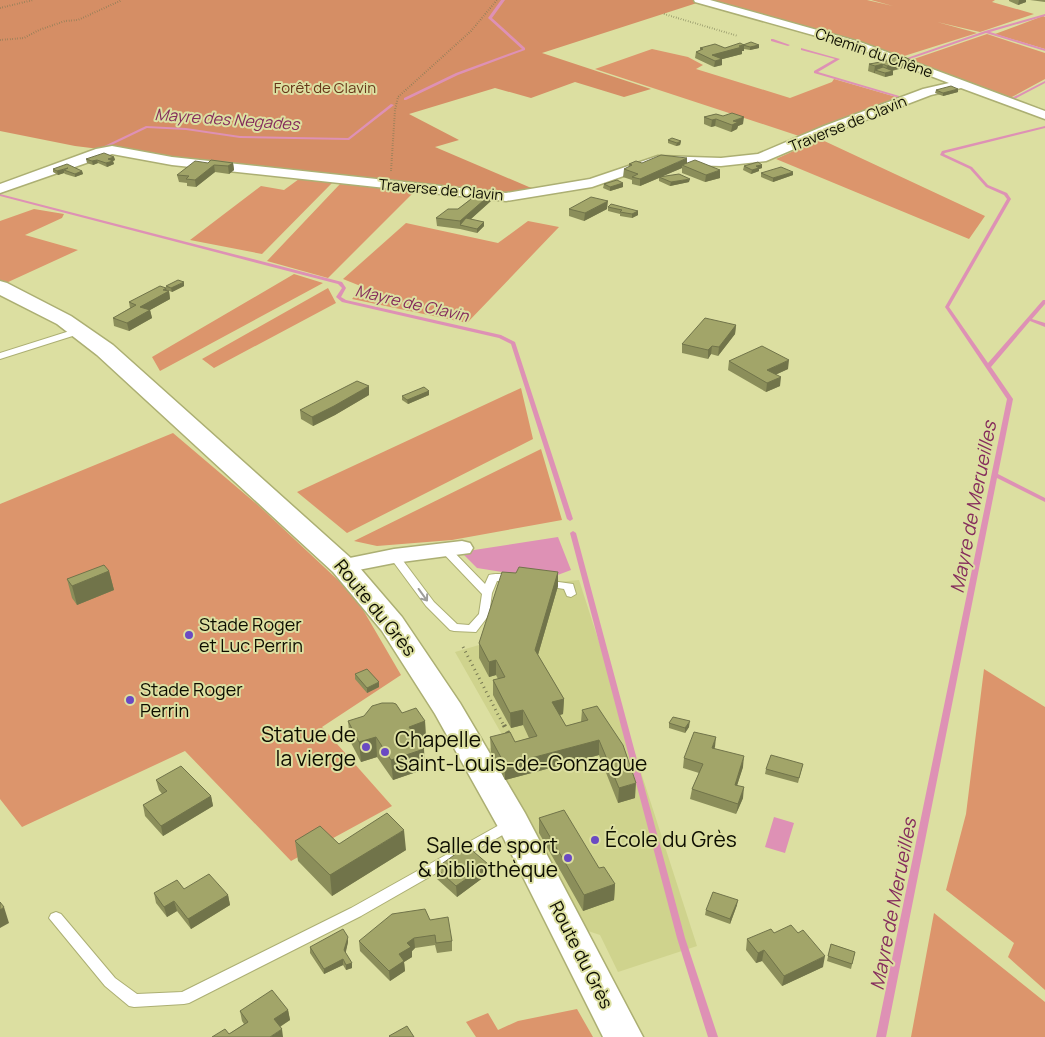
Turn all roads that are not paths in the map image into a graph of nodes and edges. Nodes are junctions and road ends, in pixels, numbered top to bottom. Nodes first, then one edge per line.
1 (699, 0) edge
2 (962, 84) junction
3 (1045, 115) edge
4 (0, 189) edge
5 (0, 287) edge
6 (79, 331) junction
7 (0, 356) edge
8 (454, 549) joint
9 (394, 556) junction
10 (343, 566) junction
11 (487, 593) junction
12 (571, 594) dead end
13 (513, 822) junction
14 (56, 918) dead end
15 (623, 1037) edge

1 - 2 street, Chemin du Chêne
2 - 3 street, Chemin du Chêne
2 - 4 street, Traverse de Clavin
5 - 6 street, Route du Grès
6 - 7 lane
6 - 10 street, Route du Grès
8 - 9 street
8 - 11 lane
9 - 10 street
9 -> 11 lane
10 - 13 street, Route du Grès
11 - 12 lane
13 - 14 lane
13 - 15 street, Route du Grès

